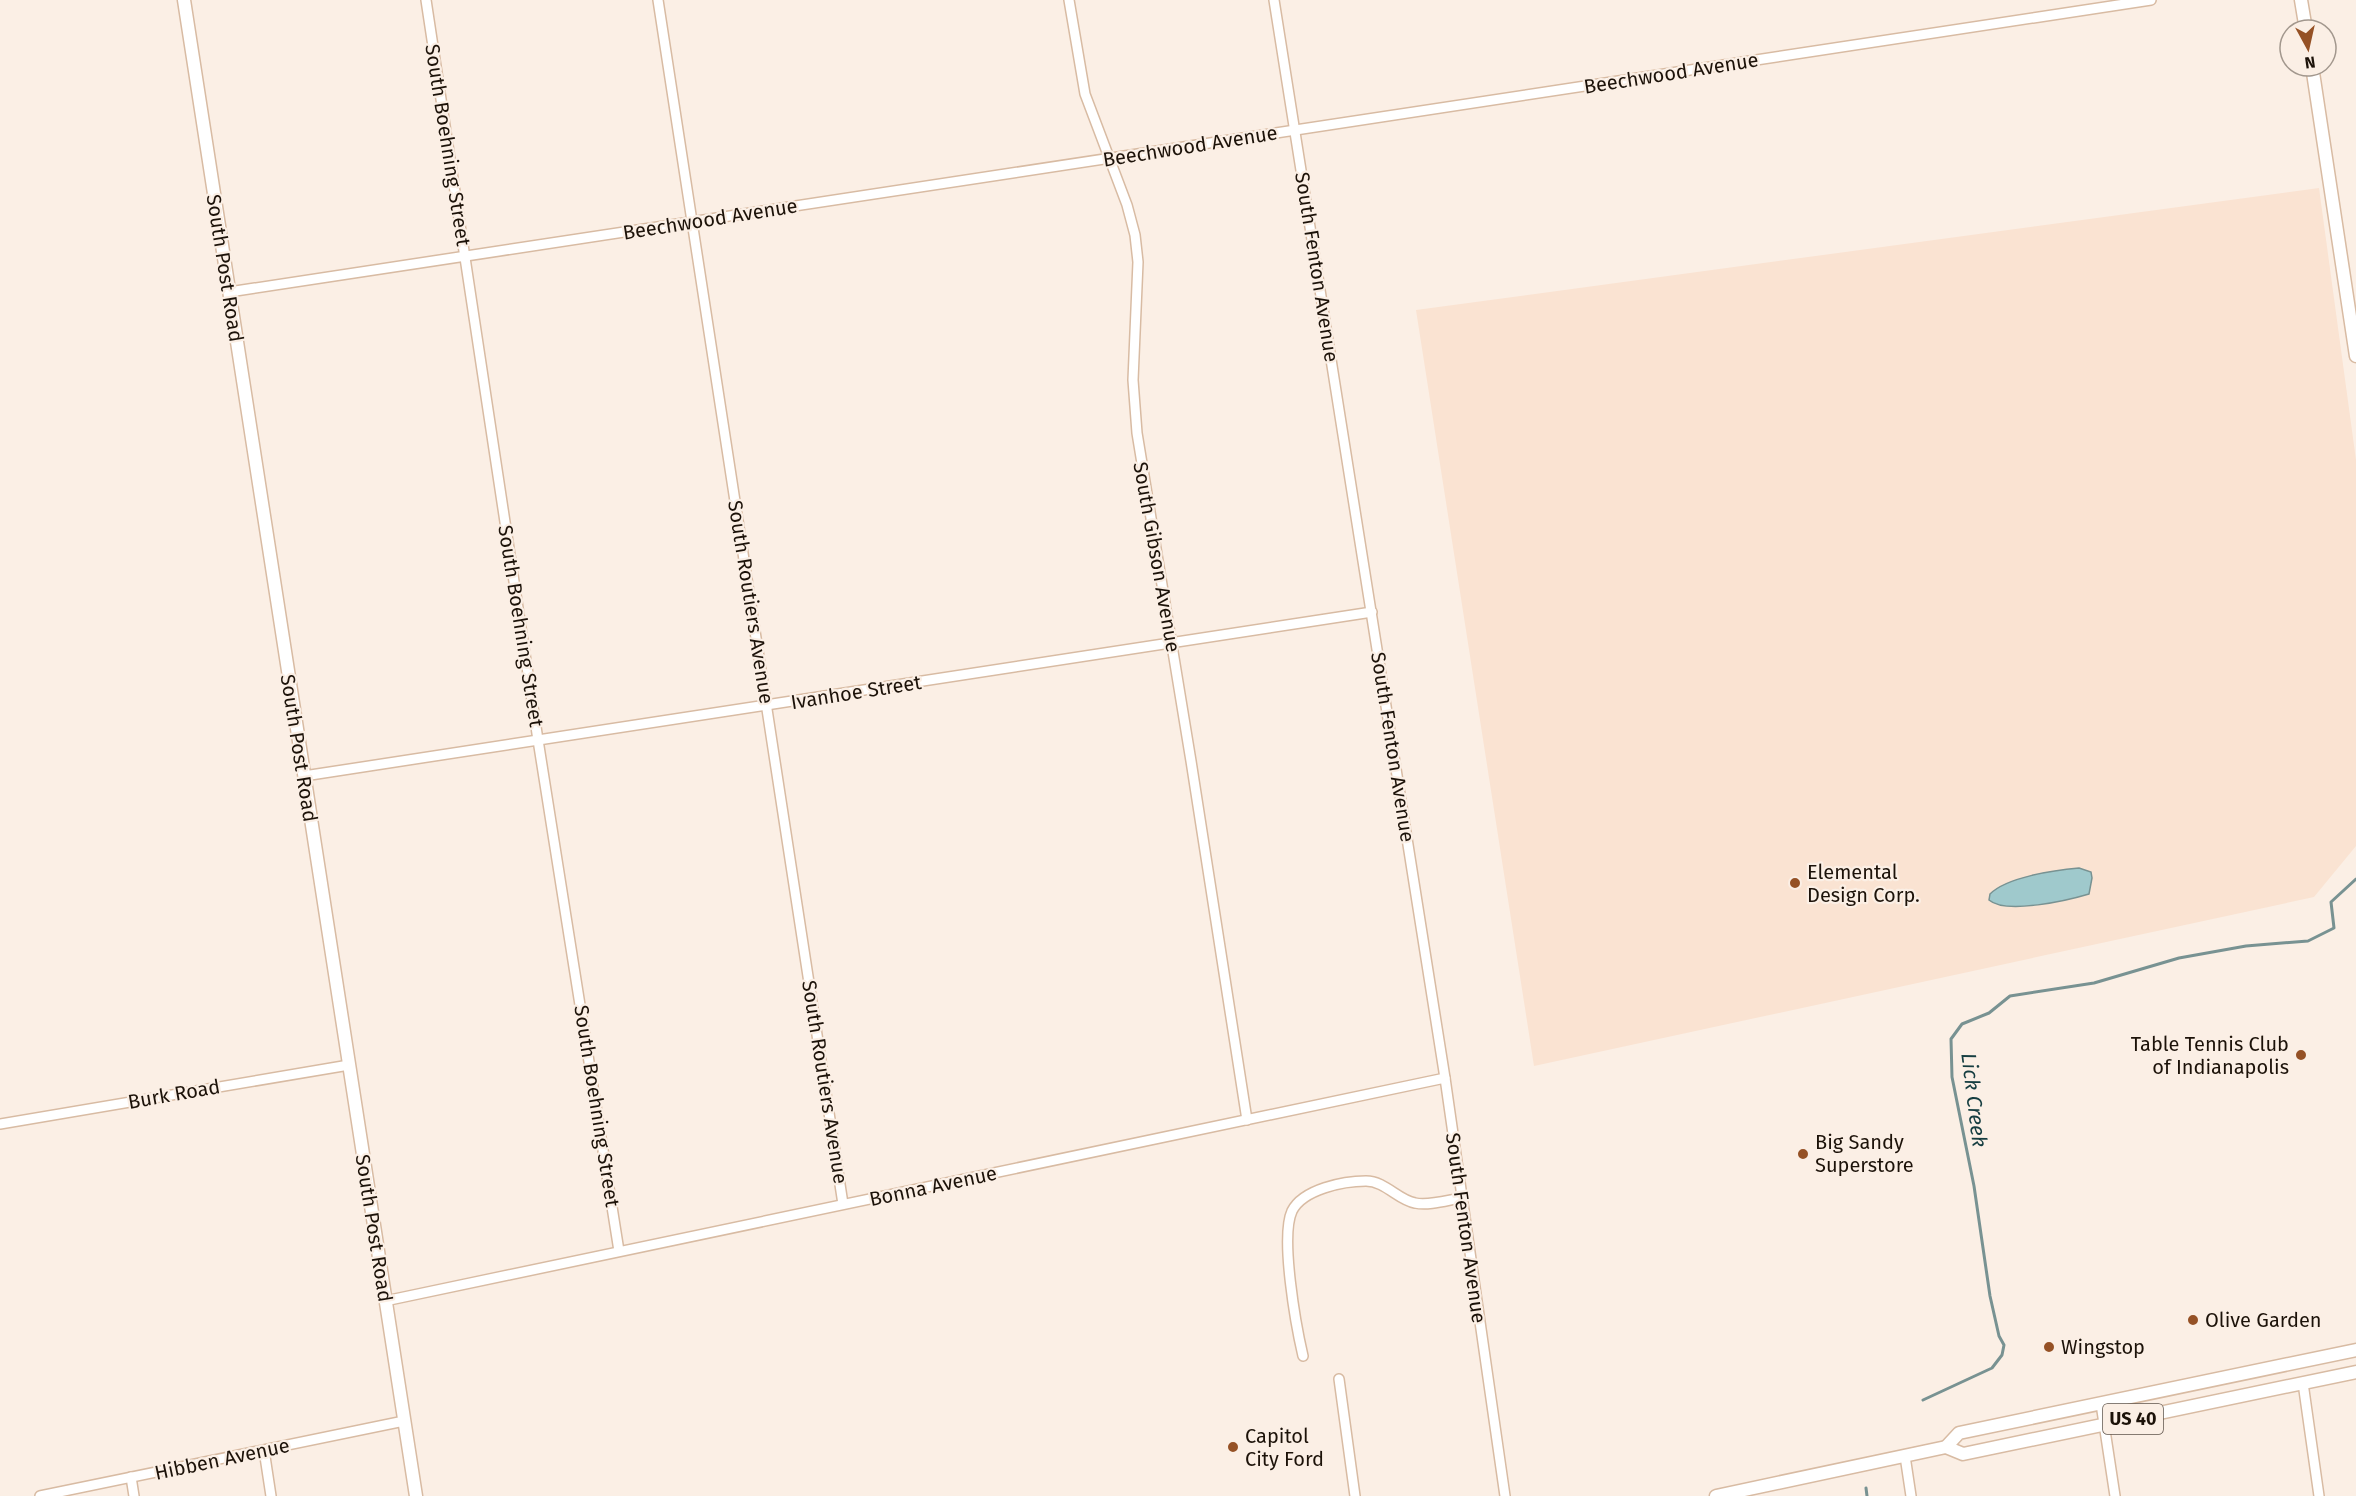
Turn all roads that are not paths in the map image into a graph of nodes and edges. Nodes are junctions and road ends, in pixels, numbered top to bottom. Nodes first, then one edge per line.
1 (184, 0) edge
2 (426, 0) edge
3 (658, 0) edge
4 (1069, 0) edge
5 (1274, 0) edge
6 (2151, 0) edge
7 (2301, 0) edge
8 (2304, 18) edge
9 (2314, 78) edge
10 (1295, 130) junction
11 (1108, 159) junction
12 (693, 222) junction
13 (465, 256) junction
14 (229, 292) junction
15 (2356, 356) edge
16 (1372, 612) junction
17 (1172, 643) junction
18 (766, 705) junction
19 (538, 740) junction
20 (304, 776) junction
21 (349, 1065) junction
22 (1445, 1078) junction
23 (1247, 1120) junction
24 (0, 1124) edge
25 (1461, 1198) junction
26 (843, 1204) junction
27 (619, 1251) junction
28 (385, 1301) junction
29 (2356, 1350) edge
30 (1303, 1356) dead end
31 (2356, 1372) edge
32 (1339, 1379) dead end
33 (2303, 1383) junction
34 (2102, 1404) junction
35 (404, 1421) junction
36 (2105, 1425) junction
37 (1946, 1448) junction
38 (264, 1450) junction
39 (1905, 1456) junction
40 (131, 1477) junction
41 (40, 1496) edge
42 (134, 1496) edge
43 (272, 1496) edge
44 (416, 1496) edge
45 (1355, 1496) edge
46 (1505, 1496) edge
47 (1716, 1496) edge
48 (1911, 1496) edge
49 (2115, 1496) edge
50 (2319, 1496) edge

1 - 14 main road, South Post Road
2 - 13 street, South Boehning Street
3 - 12 street, South Routiers Avenue
4 - 11 street, South Gibson Avenue
5 - 10 street, South Fenton Avenue
6 - 10 street, Beechwood Avenue
7 - 8 main road
9 - 15 main road
10 - 11 street, Beechwood Avenue
10 - 16 street, South Fenton Avenue
11 - 12 street, Beechwood Avenue
11 - 17 street, South Gibson Avenue
12 - 13 street, Beechwood Avenue
12 - 18 street, South Routiers Avenue
13 - 14 street, Beechwood Avenue
13 - 19 street, South Boehning Street
14 - 20 main road, South Post Road
16 - 17 street, Ivanhoe Street
16 - 22 street, South Fenton Avenue
17 - 18 street, Ivanhoe Street
17 - 23 street, South Gibson Avenue
18 - 19 street, Ivanhoe Street
18 - 26 street, South Routiers Avenue
19 - 20 street, Ivanhoe Street
19 - 27 street, South Boehning Street
20 - 21 main road, South Post Road
21 - 24 street, Burk Road
21 - 28 main road, South Post Road
22 - 23 street, Bonna Avenue
22 - 25 street, South Fenton Avenue
23 - 26 street, Bonna Avenue
25 - 30 street
25 - 46 street, South Fenton Avenue
26 - 27 street, Bonna Avenue
27 - 28 street, Bonna Avenue
28 - 35 main road, South Post Road
29 - 34 main road, US 40
31 - 33 main road, US 40
32 - 45 street
33 - 36 main road, US 40
33 - 50 street
34 - 36 street
34 - 37 main road, US 40
35 - 38 street, Hibben Avenue
35 - 44 main road, South Post Road
36 - 37 main road, US 40
36 - 49 street
37 - 39 main road, US 40
38 - 40 street, Hibben Avenue
38 - 43 street
39 - 47 main road, US 40
39 - 48 street
40 - 41 street, Hibben Avenue
40 - 42 street

